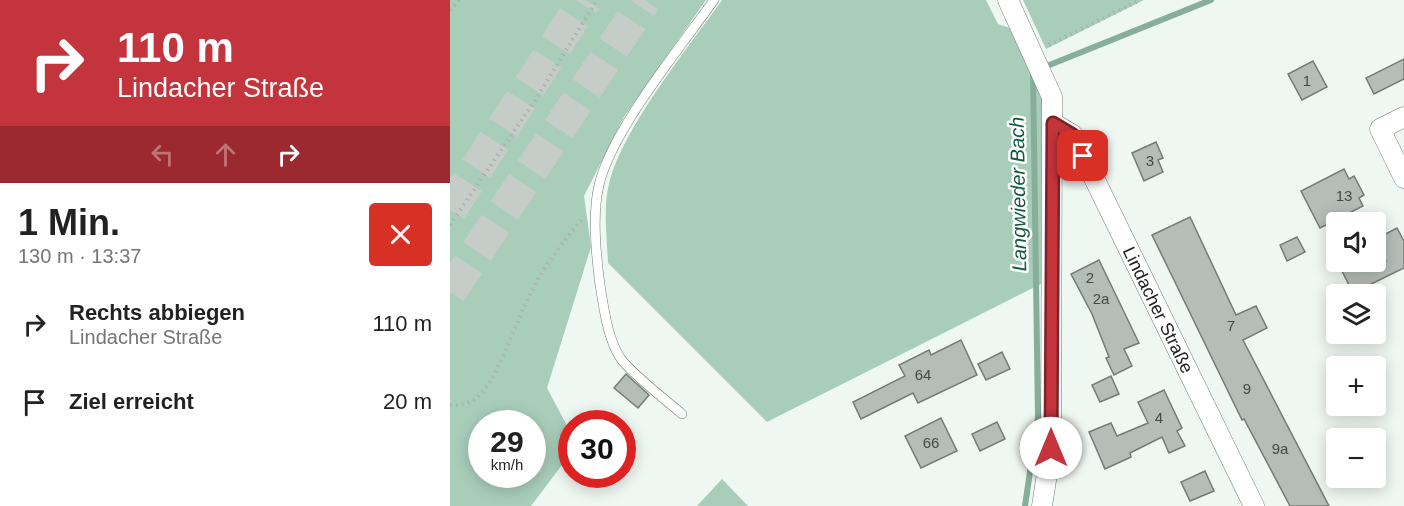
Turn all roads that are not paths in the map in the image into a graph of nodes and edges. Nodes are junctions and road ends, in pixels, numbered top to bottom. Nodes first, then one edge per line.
1 (714, 0) edge
2 (1008, 0) edge
3 (1404, 117) edge
4 (1053, 123) junction
5 (1404, 178) edge
6 (682, 414) dead end
7 (1042, 506) edge
8 (1254, 506) edge

1 - 6 lane
2 - 4 street
3 - 5 street
4 - 7 street
4 - 8 street, Lindacher Straße

